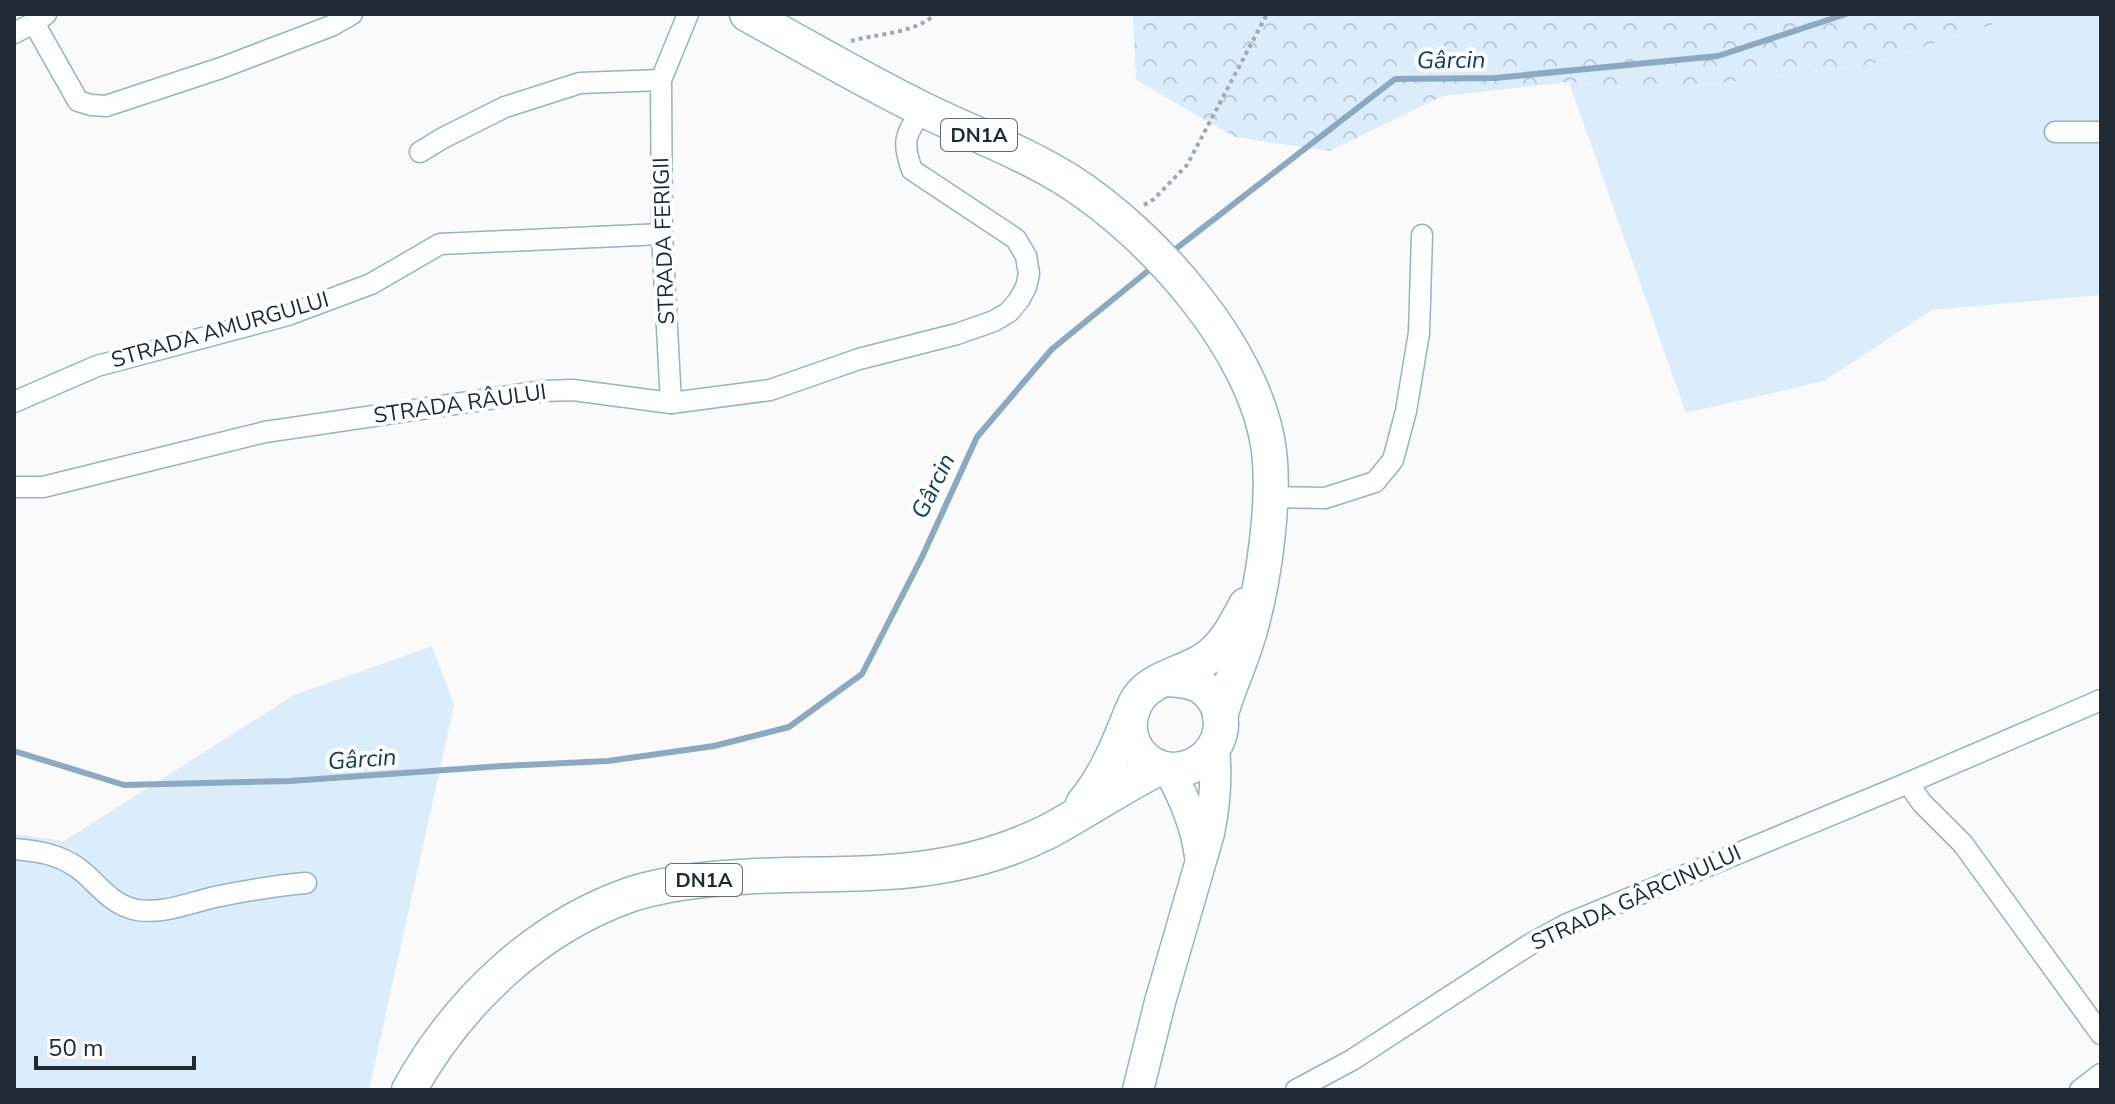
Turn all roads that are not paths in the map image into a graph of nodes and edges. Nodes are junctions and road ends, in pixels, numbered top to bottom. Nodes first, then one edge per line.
1 (352, 14) edge
2 (688, 14) edge
3 (747, 14) edge
4 (40, 19) edge
5 (14, 33) edge
6 (661, 80) junction
7 (923, 109) junction
8 (2055, 132) dead end
9 (2101, 132) edge
10 (420, 152) dead end
11 (662, 234) junction
12 (1422, 235) dead end
13 (14, 402) edge
14 (671, 403) junction
15 (14, 487) edge
16 (1270, 497) junction
17 (1263, 572) junction
18 (1167, 679) junction
19 (2101, 700) edge
20 (1131, 713) junction
21 (1220, 716) junction
22 (1214, 749) junction
23 (1164, 769) junction
24 (1908, 783) junction
25 (1070, 819) junction
26 (14, 849) edge
27 (1200, 861) junction
28 (306, 883) dead end
29 (2101, 1034) edge
30 (2101, 1074) edge
31 (409, 1090) edge
32 (1138, 1090) edge
33 (1296, 1090) edge
34 (2080, 1090) edge

1 - 4 street
2 - 6 street, STRADA FERIGII
3 - 7 main road, DN1A
4 - 5 street
6 - 10 street
6 - 11 street, STRADA FERIGII
7 - 14 street, STRADA RÂULUI
7 - 16 main road, DN1A
8 - 9 street
11 - 13 street, STRADA AMURGULUI
11 - 14 street, STRADA FERIGII
12 - 16 street
14 - 15 street, STRADA RÂULUI
16 - 17 main road, DN1A
17 - 18 main road, DN1A
17 - 21 main road, DN1A
18 - 20 main road, DN1A
18 - 21 main road
19 - 24 street, STRADA GÂRCINULUI
20 - 23 main road
20 - 25 main road, DN1A
21 - 22 main road, DN1A
22 - 23 main road, DN1A
22 - 27 main road
23 - 25 main road, DN1A
23 - 27 main road
24 - 29 street
24 - 33 street, STRADA GÂRCINULUI
25 - 31 main road, DN1A
26 - 28 street
27 - 32 main road
30 - 34 street

